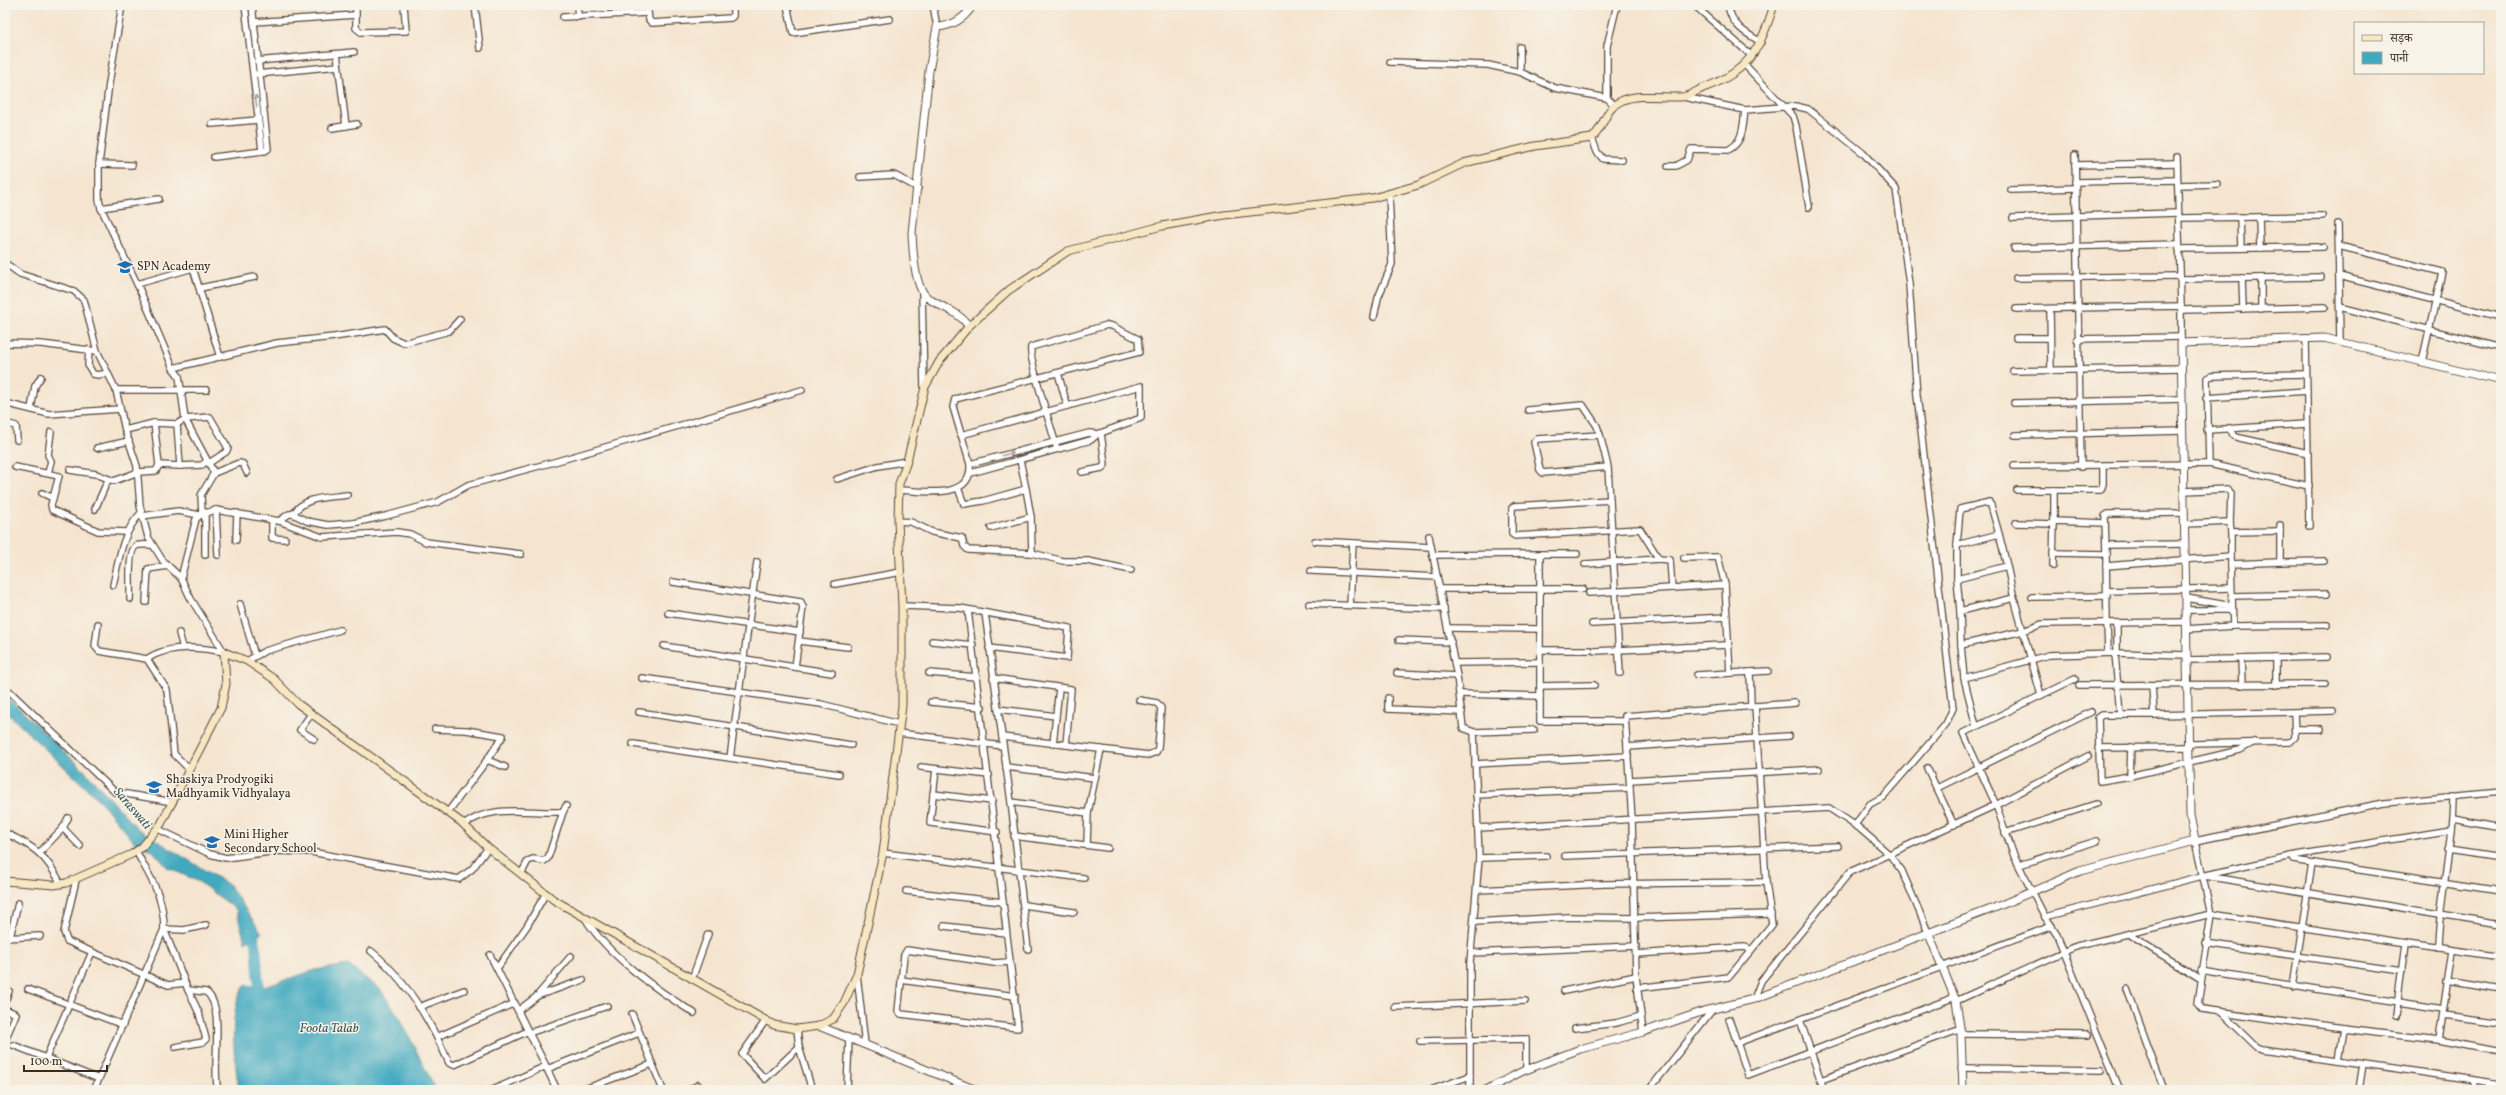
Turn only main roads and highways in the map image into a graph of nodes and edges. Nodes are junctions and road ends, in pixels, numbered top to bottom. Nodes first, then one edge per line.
1 (1774, 5) edge
2 (5, 881) edge

1 - 2 main road

